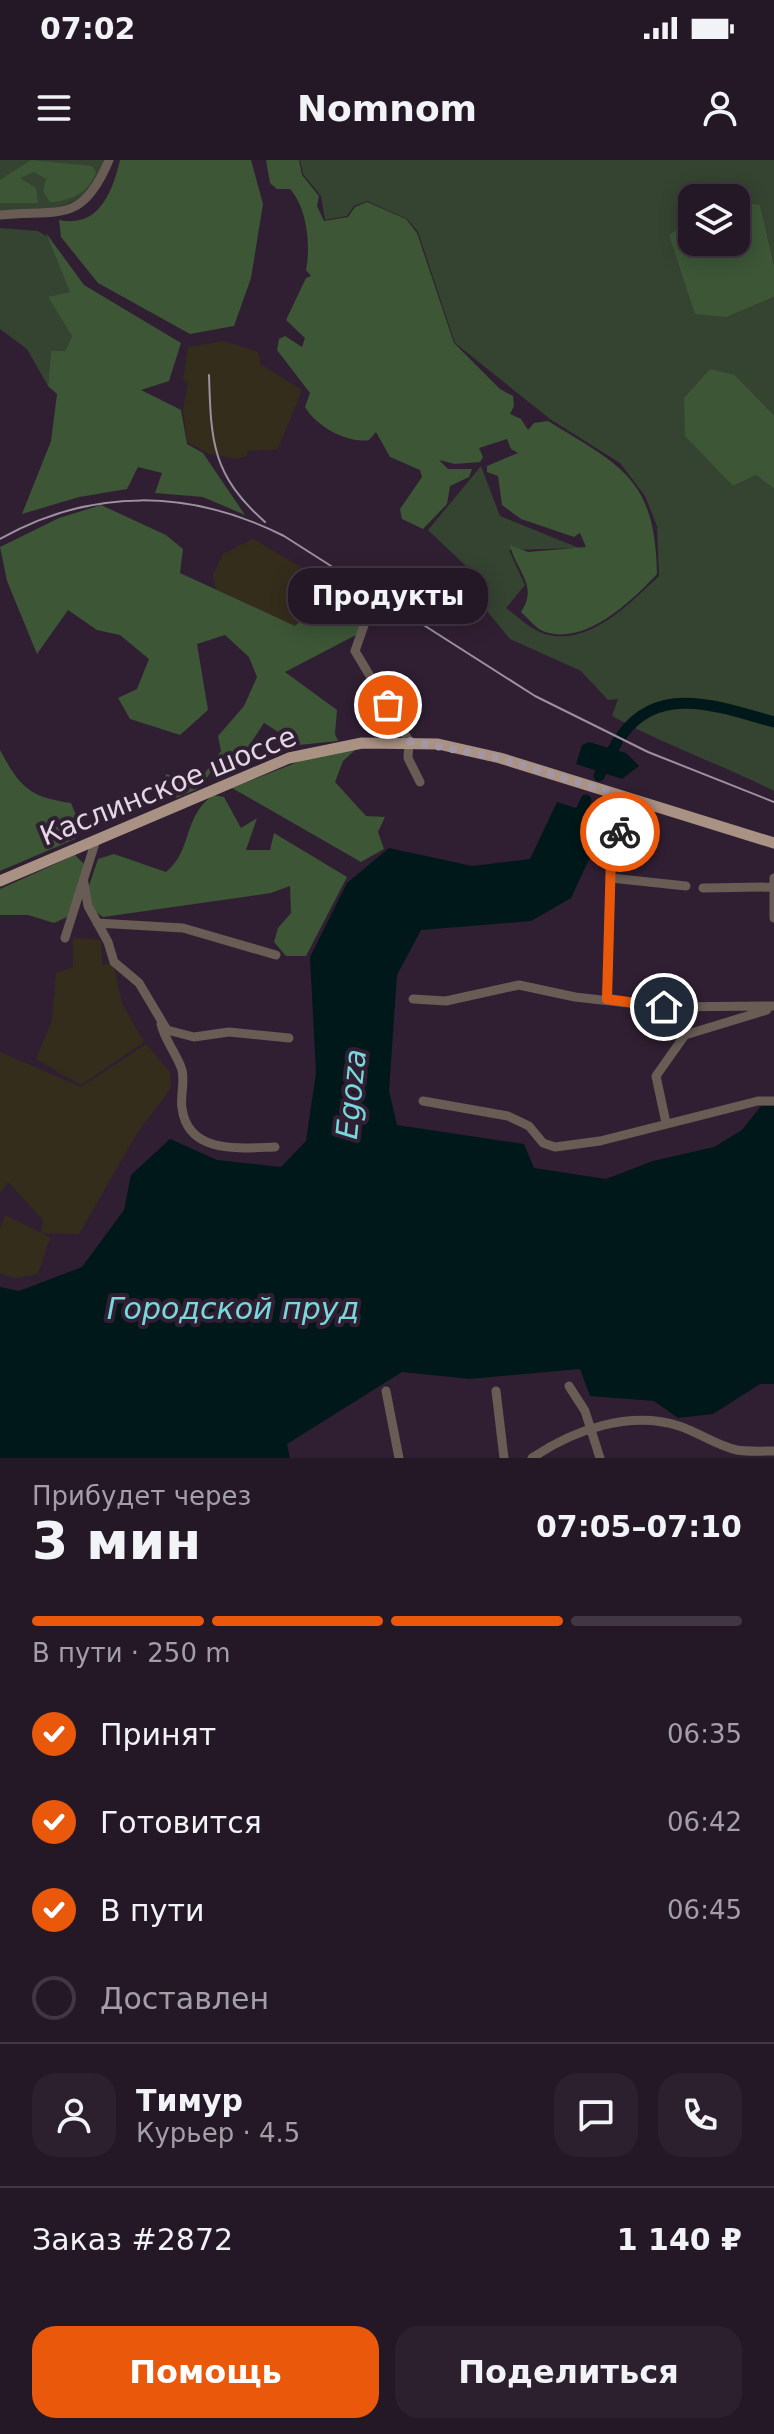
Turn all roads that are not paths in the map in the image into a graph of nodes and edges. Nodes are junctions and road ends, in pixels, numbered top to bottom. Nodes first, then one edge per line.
1 (109, 160) edge
2 (0, 215) edge
3 (357, 589) dead end
4 (368, 614) junction
5 (406, 619) dead end
6 (409, 741) junction
7 (420, 782) dead end
8 (635, 800) junction
9 (96, 840) junction
10 (774, 843) edge
11 (611, 878) junction
12 (0, 881) edge
13 (84, 883) junction
14 (773, 883) edge
15 (686, 886) dead end
16 (703, 888) dead end
17 (774, 918) edge
18 (97, 923) junction
19 (65, 938) dead end
20 (276, 955) dead end
21 (413, 999) dead end
22 (607, 999) junction
23 (774, 1007) edge
24 (160, 1021) junction
25 (289, 1038) dead end
26 (423, 1101) dead end
27 (774, 1101) edge
28 (666, 1123) junction
29 (275, 1147) dead end
30 (569, 1386) dead end
31 (386, 1391) dead end
32 (496, 1391) dead end
33 (593, 1431) junction
34 (774, 1451) edge
35 (735, 1454) edge
36 (399, 1458) edge
37 (504, 1458) edge
38 (532, 1458) edge
39 (600, 1458) edge

1 - 2 street
3 - 4 street
4 - 5 street
4 - 6 street
6 - 7 street
6 - 8 main road, Каслинское шоссе
6 - 9 main road, Каслинское шоссе
8 - 10 main road, Каслинское шоссе
8 - 11 street
9 - 12 main road, Каслинское шоссе
9 - 13 street
11 - 15 street
11 - 22 street
13 - 18 street
13 - 19 street
14 - 16 street
14 - 17 street
18 - 20 street
18 - 24 street
21 - 22 street
22 - 23 street
23 - 28 street
24 - 25 street
24 - 29 street
26 - 28 street
27 - 28 street
30 - 33 street
31 - 36 street
32 - 37 street
33 - 35 street
33 - 38 street
33 - 39 street
34 - 35 street

